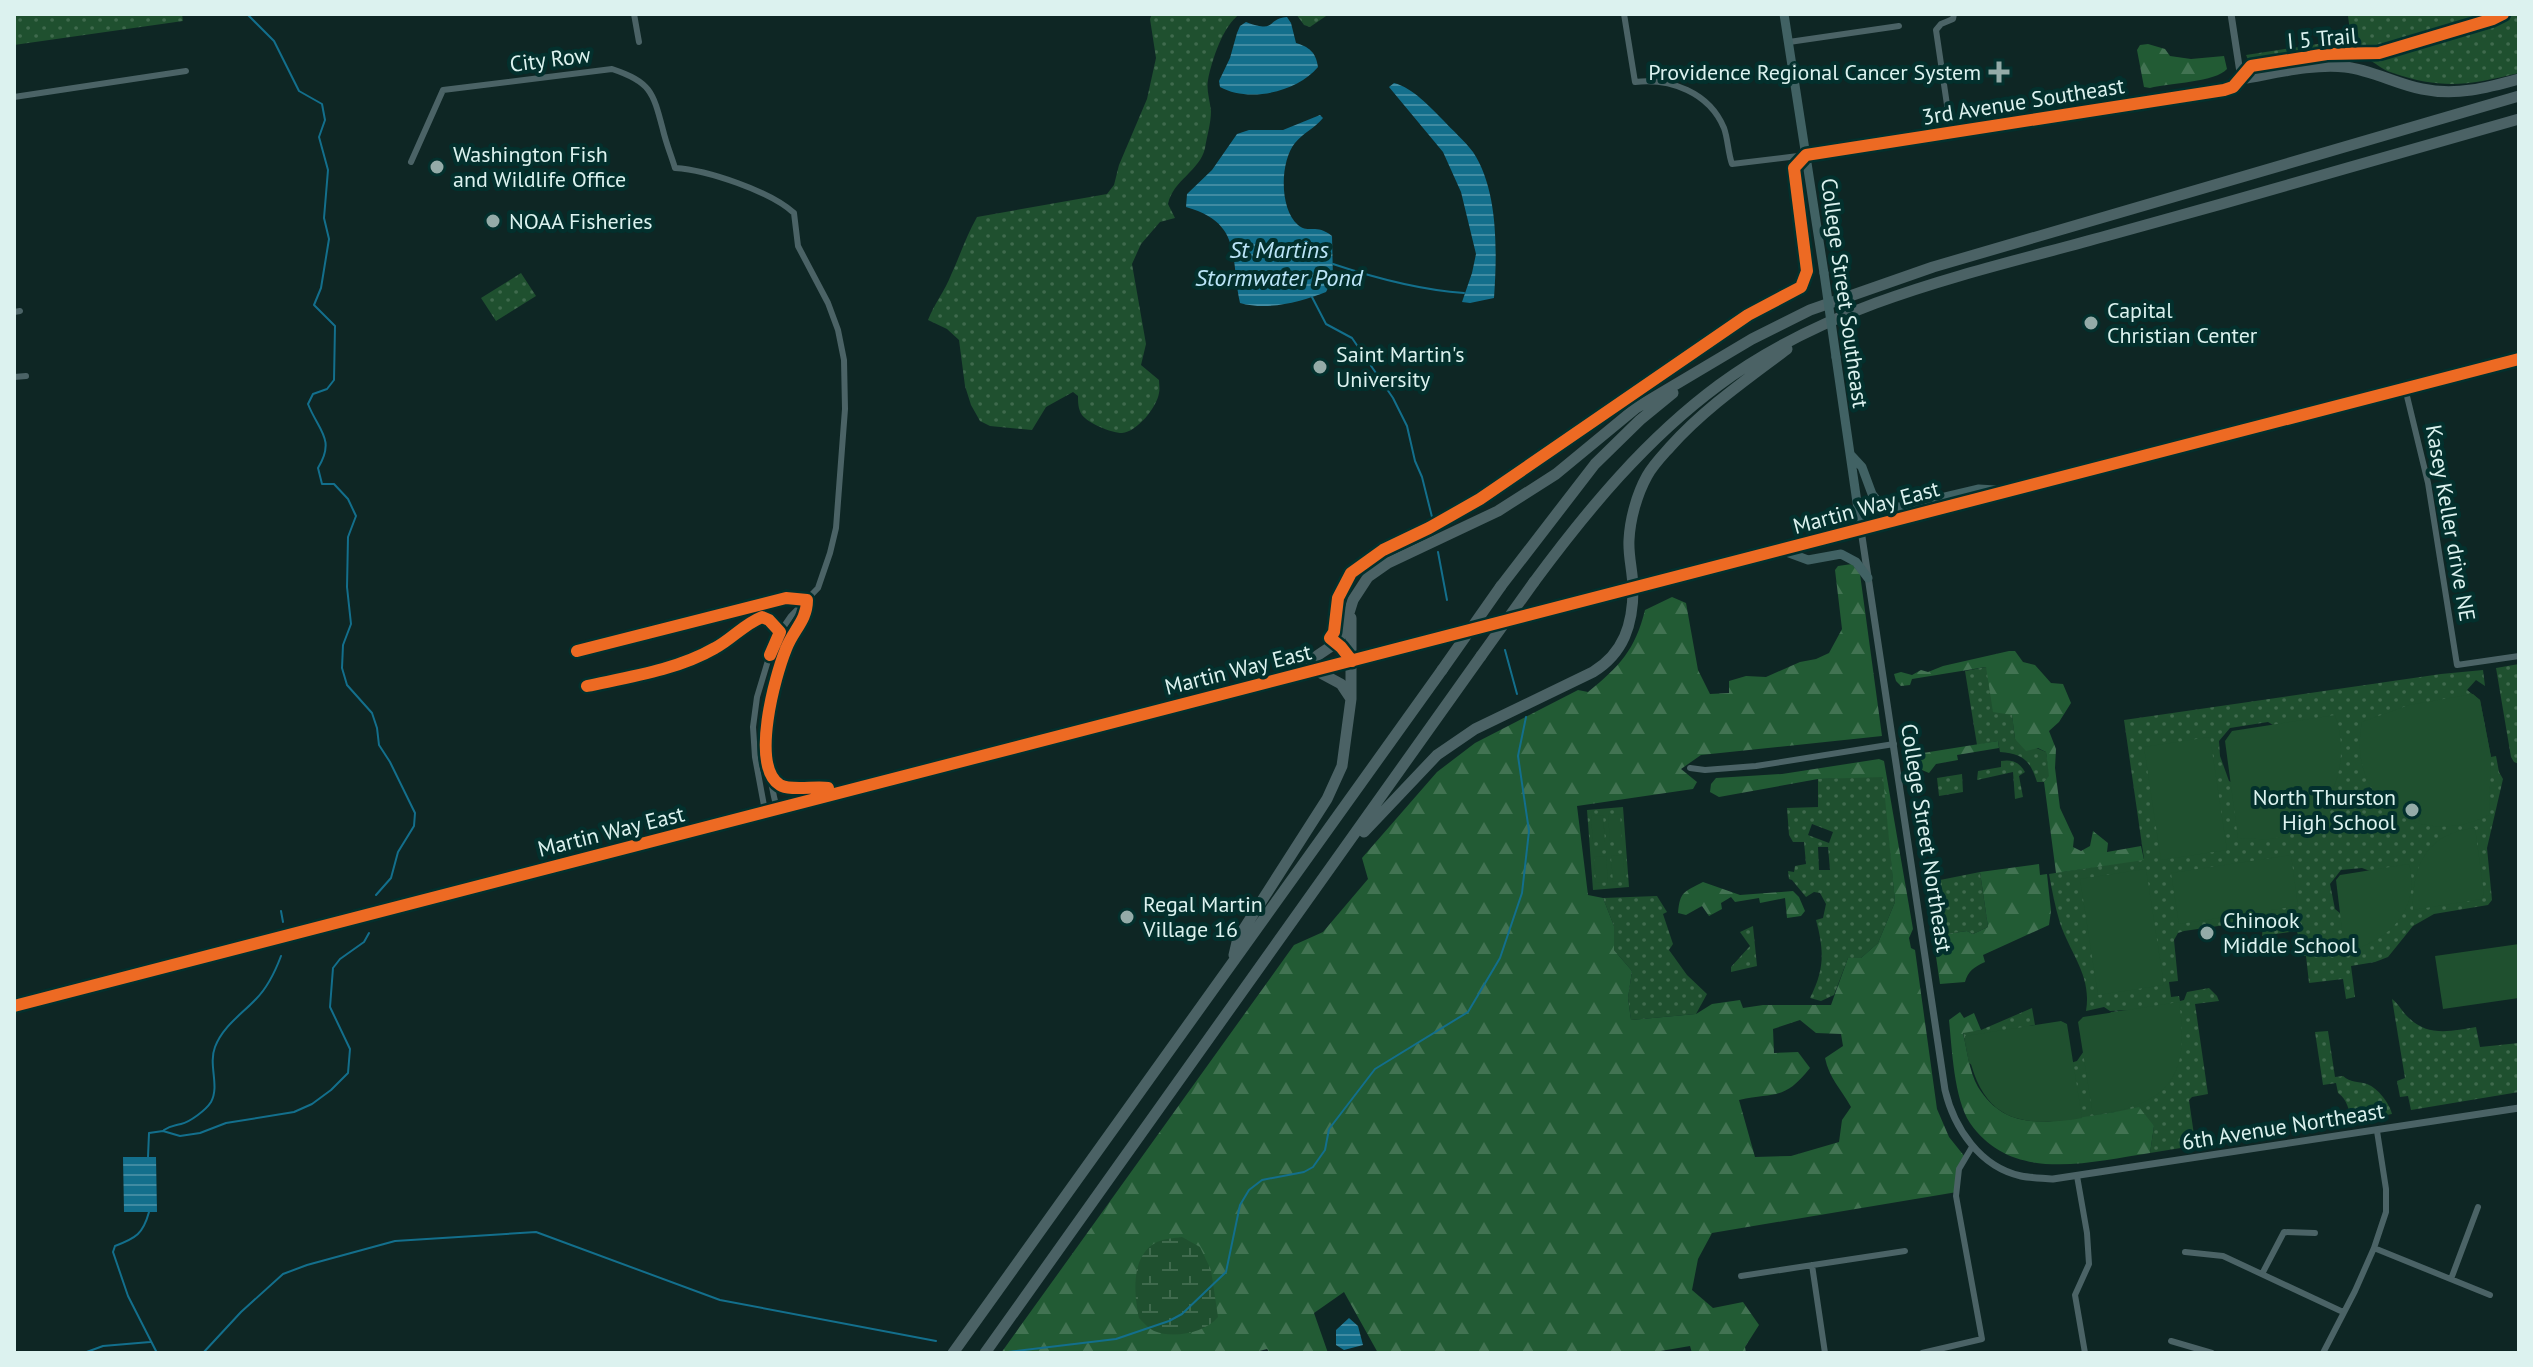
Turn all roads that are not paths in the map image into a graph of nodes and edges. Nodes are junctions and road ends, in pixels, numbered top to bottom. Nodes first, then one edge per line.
1 (634, 14) edge
2 (1624, 14) edge
3 (1784, 14) edge
4 (1954, 14) edge
5 (2231, 14) edge
6 (1899, 26) dead end
7 (639, 42) dead end
8 (1789, 42) junction
9 (186, 71) dead end
10 (2241, 79) junction
11 (2519, 79) edge
12 (2519, 96) edge
13 (14, 97) edge
14 (2519, 119) edge
15 (2519, 127) edge
16 (1951, 132) junction
17 (1806, 155) junction
18 (411, 162) dead end
19 (2334, 173) junction
20 (1819, 325) junction
21 (2519, 359) edge
22 (1698, 372) junction
23 (26, 376) dead end
24 (14, 377) edge
25 (2405, 388) junction
26 (1850, 454) junction
27 (2006, 491) junction
28 (1861, 530) junction
29 (1781, 550) junction
30 (1868, 578) junction
31 (1633, 588) junction
32 (807, 600) junction
33 (1350, 610) junction
34 (2519, 656) edge
35 (1352, 661) junction
36 (1315, 670) junction
37 (1284, 678) junction
38 (1351, 699) junction
39 (1894, 744) junction
40 (767, 762) junction
41 (1690, 768) dead end
42 (844, 790) junction
43 (777, 809) junction
44 (765, 811) junction
45 (1336, 861) junction
46 (1232, 963) junction
47 (14, 1006) edge
48 (2519, 1109) edge
49 (2377, 1131) junction
50 (1972, 1147) junction
51 (2077, 1176) junction
52 (2053, 1179) joint
53 (2478, 1207) dead end
54 (2315, 1233) dead end
55 (2374, 1248) junction
56 (1905, 1251) dead end
57 (2185, 1252) dead end
58 (1812, 1265) junction
59 (2262, 1274) junction
60 (1741, 1276) dead end
61 (2451, 1279) junction
62 (2490, 1295) dead end
63 (2343, 1312) junction
64 (2171, 1341) dead end
65 (953, 1353) edge
66 (985, 1353) edge
67 (1825, 1353) edge
68 (1922, 1353) edge
69 (2085, 1353) edge
70 (2212, 1353) edge
71 (2323, 1353) edge

1 - 7 street
2 - 17 street
3 - 8 main road, College Street Southeast
4 - 16 street
5 - 10 street
6 - 8 street
8 - 17 main road, College Street Southeast
9 - 13 street
10 - 11 highway
10 - 16 street, 3rd Avenue Southeast
12 - 22 highway
14 - 19 highway
15 - 19 highway
16 - 17 street, 3rd Avenue Southeast
17 - 26 main road, College Street Southeast, bridge
18 - 32 street, City Row
19 - 20 highway
20 - 31 highway
20 - 45 highway, bridge
21 - 25 main road, Martin Way East
22 - 33 highway
22 - 46 highway, bridge
23 - 24 street
25 - 27 main road, Martin Way East
25 - 34 street, Kasey Keller drive NE
26 - 27 main road
26 - 28 main road, College Street Southeast
27 - 28 main road, Martin Way East
28 - 29 main road, Martin Way East
28 - 30 street, College Street Northeast
29 - 30 main road
29 - 31 main road, Martin Way East
30 - 39 street, College Street Northeast
31 - 35 main road, Martin Way East
31 - 45 highway
32 - 40 street
32 - 44 street
33 - 35 highway
33 - 37 highway
35 - 36 main road, Martin Way East
35 - 38 highway
36 - 37 main road, Martin Way East
36 - 38 highway
37 - 42 main road, Martin Way East
38 - 46 highway
39 - 41 street
39 - 50 street, College Street Northeast
40 - 42 street
40 - 43 street
42 - 43 main road, Martin Way East
43 - 44 main road, Martin Way East
44 - 47 main road, Martin Way East
45 - 66 highway
46 - 65 highway
48 - 49 street, 6th Avenue Northeast
49 - 51 street, 6th Avenue Northeast
49 - 55 street
50 - 52 street, College Street Northeast
50 - 68 street
51 - 52 street, 6th Avenue Northeast
51 - 69 street
53 - 61 street
54 - 59 street
55 - 61 street
55 - 63 street
56 - 58 street
57 - 59 street
58 - 60 street
58 - 67 street
59 - 63 street
61 - 62 street
63 - 71 street
64 - 70 street

